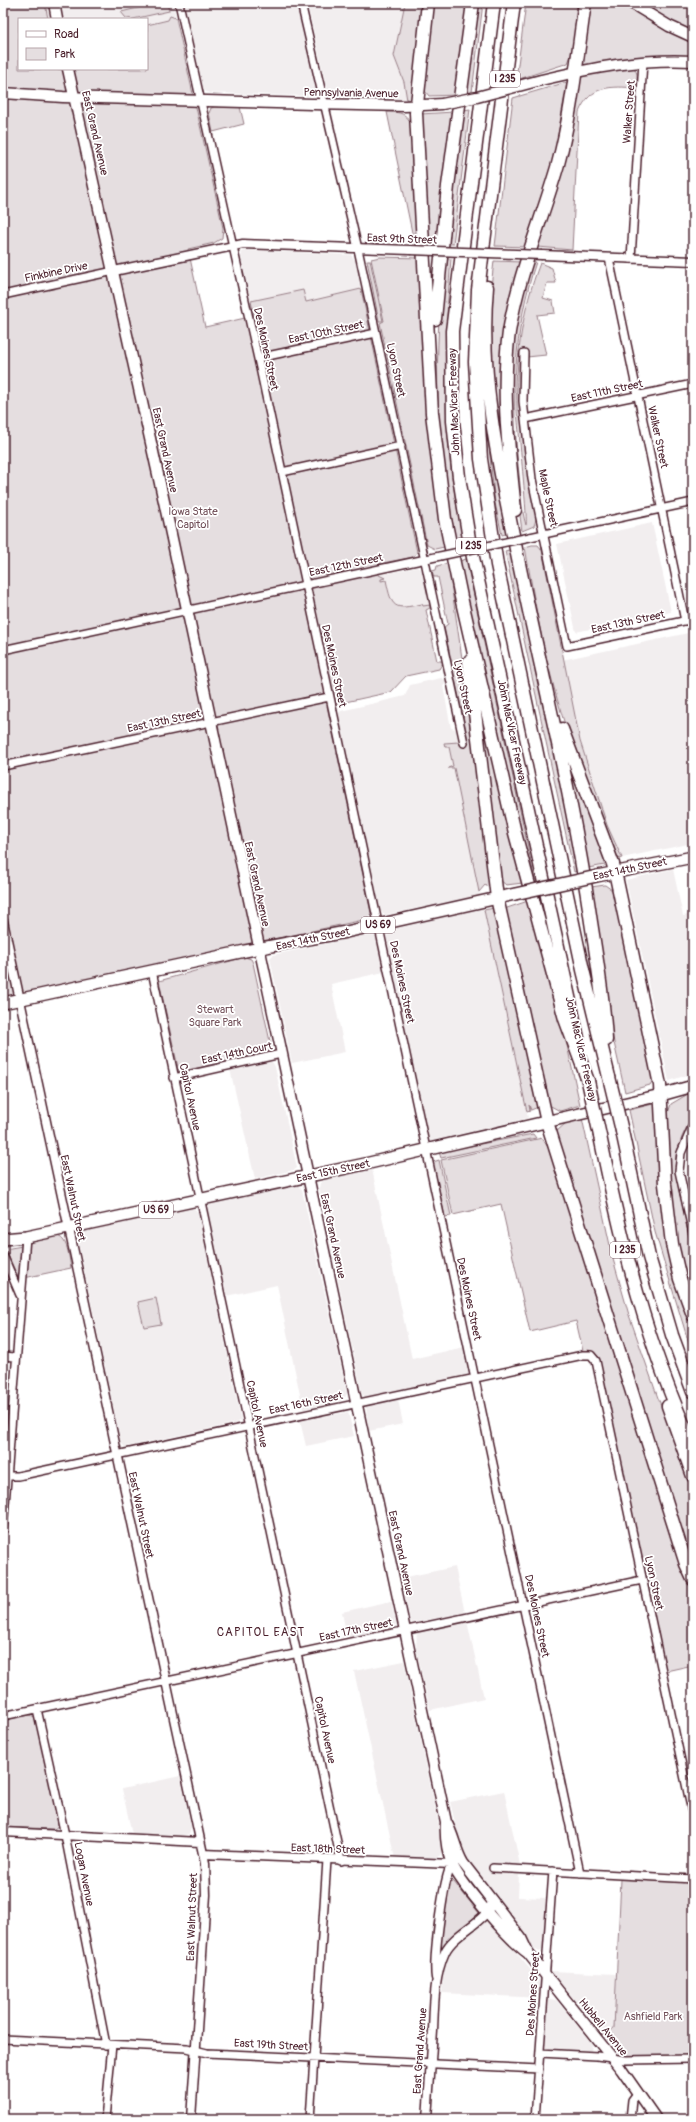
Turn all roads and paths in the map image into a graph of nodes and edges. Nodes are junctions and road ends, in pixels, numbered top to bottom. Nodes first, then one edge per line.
1 (54, 3) edge
2 (178, 3) edge
3 (302, 3) edge
4 (428, 3) edge
5 (473, 3) edge
6 (494, 3) edge
7 (514, 3) edge
8 (585, 3) edge
9 (631, 3) edge
10 (57, 18) edge
11 (693, 36) edge
12 (643, 61) junction
13 (693, 61) edge
14 (68, 70) edge
15 (575, 72) junction
16 (3, 92) edge
17 (74, 97) junction
18 (199, 100) junction
19 (324, 104) junction
20 (417, 106) junction
21 (495, 156) junction
22 (232, 245) junction
23 (358, 249) junction
24 (609, 258) junction
25 (631, 259) junction
26 (693, 261) edge
27 (114, 271) junction
28 (3, 295) edge
29 (376, 333) junction
30 (524, 353) dead end
31 (258, 358) junction
32 (431, 370) junction
33 (693, 384) edge
34 (638, 396) junction
35 (525, 419) junction
36 (401, 446) junction
37 (282, 472) junction
38 (693, 502) edge
39 (661, 509) junction
40 (544, 534) junction
41 (425, 559) junction
42 (306, 584) junction
43 (525, 593) junction
44 (461, 598) junction
45 (187, 610) junction
46 (693, 619) edge
47 (685, 621) junction
48 (567, 646) joint
49 (3, 650) edge
50 (538, 655) junction
51 (329, 697) junction
52 (211, 723) junction
53 (464, 743) dead end
54 (3, 766) edge
55 (693, 856) edge
56 (615, 872) junction
57 (497, 898) junction
58 (3, 921) edge
59 (378, 925) junction
60 (259, 949) junction
61 (152, 971) junction
62 (20, 1000) junction
63 (3, 1003) edge
64 (281, 1054) junction
65 (608, 1072) junction
66 (174, 1078) junction
67 (588, 1081) junction
68 (693, 1086) edge
69 (661, 1095) junction
70 (546, 1122) junction
71 (693, 1125) edge
72 (426, 1149) junction
73 (308, 1177) junction
74 (200, 1200) junction
75 (69, 1228) junction
76 (693, 1234) edge
77 (26, 1238) junction
78 (3, 1239) edge
79 (3, 1255) edge
80 (20, 1296) junction
81 (693, 1315) edge
82 (679, 1354) junction
83 (591, 1355) joint
84 (3, 1356) edge
85 (15, 1357) junction
86 (658, 1362) junction
87 (475, 1378) junction
88 (693, 1384) edge
89 (693, 1392) edge
90 (356, 1403) junction
91 (248, 1426) junction
92 (693, 1446) edge
93 (117, 1455) junction
94 (5, 1476) edge
95 (693, 1476) edge
96 (3, 1530) edge
97 (693, 1579) edge
98 (642, 1580) junction
99 (524, 1604) junction
100 (405, 1630) junction
101 (298, 1653) junction
102 (164, 1682) junction
103 (37, 1709) junction
104 (3, 1716) edge
105 (692, 1806) edge
106 (693, 1817) edge
107 (3, 1832) edge
108 (65, 1834) junction
109 (200, 1842) junction
110 (203, 1854) junction
111 (327, 1860) junction
112 (341, 1860) junction
113 (456, 1861) junction
114 (493, 1868) dead end
115 (553, 1871) junction
116 (580, 1873) junction
117 (693, 1879) edge
118 (492, 1900) junction
119 (488, 1912) junction
120 (528, 1953) junction
121 (545, 1975) junction
122 (437, 1984) junction
123 (3, 2040) edge
124 (109, 2045) junction
125 (196, 2051) junction
126 (540, 2053) junction
127 (315, 2058) junction
128 (614, 2059) junction
129 (693, 2059) edge
130 (431, 2064) junction
131 (538, 2069) junction
132 (638, 2092) junction
133 (105, 2119) edge
134 (191, 2119) edge
135 (310, 2119) edge
136 (427, 2119) edge
137 (535, 2119) edge
138 (630, 2119) edge
139 (656, 2119) edge

1 - 10 main road
2 - 18 street, Des Moines Street
3 - 19 street, Lyon Street
4 - 20 highway
5 - 32 highway
6 - 67 highway, John MacVicar Freeway / I 235
7 - 21 highway, John MacVicar Freeway / I 235
8 - 15 highway
9 - 11 main road
12 - 13 main road, Pennsylvania Avenue
12 - 15 main road, Pennsylvania Avenue
12 - 25 street, Walker Street
14 - 17 main road, East Grand Avenue
15 - 20 main road, Pennsylvania Avenue, bridge
15 - 43 highway
16 - 17 main road, Pennsylvania Avenue
17 - 18 main road, Pennsylvania Avenue
17 - 27 main road, East Grand Avenue
18 - 19 main road, Pennsylvania Avenue
18 - 22 street, Des Moines Street
19 - 20 main road, Pennsylvania Avenue
19 - 23 street, Lyon Street
20 - 32 highway
21 - 43 highway
21 - 65 highway, John MacVicar Freeway / I 235
22 - 23 street, East 9th Street
22 - 27 street, East 9th Street
22 - 31 street, Des Moines Street
23 - 24 street, East 9th Street, bridge
23 - 29 street, Lyon Street
24 - 25 street, East 9th Street
24 - 34 street, Walker Street
25 - 26 street, East 9th Street
27 - 28 street, Finkbine Drive
27 - 45 main road, East Grand Avenue
29 - 31 street, East 10th Street
29 - 36 street, Lyon Street
30 - 35 street, Maple Street
31 - 37 street, Des Moines Street
32 - 44 highway
33 - 34 street, East 11th Street
34 - 35 street, East 11th Street
34 - 39 street, Walker Street
35 - 40 street, Maple Street
36 - 37 street
36 - 41 street, Lyon Street
37 - 42 street, Des Moines Street
38 - 39 street, East 12th Street
39 - 40 street, East 12th Street
39 - 47 street, Walker Street
40 - 41 street, East 12th Street, bridge
40 - 48 street, Maple Street
41 - 42 street, East 12th Street
41 - 53 street, Lyon Street
42 - 45 street, East 12th Street
42 - 51 street, Des Moines Street
43 - 50 highway
44 - 57 highway
44 - 67 highway
45 - 49 street, East 12th Street
45 - 52 main road, East Grand Avenue
46 - 47 street, East 13th Street
47 - 48 street, East 13th Street
50 - 56 highway
50 - 65 highway
51 - 52 street, East 13th Street
51 - 59 street, Des Moines Street
52 - 54 street, East 13th Street
52 - 60 main road, East Grand Avenue
55 - 56 main road, East 14th Street / US 69
56 - 57 main road, East 14th Street / US 69, bridge
56 - 69 highway
57 - 59 main road, East 14th Street / US 69
57 - 70 highway
58 - 62 street, East Walnut Street
59 - 60 main road, East 14th Street / US 69
59 - 72 street, Des Moines Street
60 - 61 main road, East 14th Street / US 69
60 - 64 main road, East Grand Avenue
61 - 62 main road, East 14th Street / US 69
61 - 66 street, Capitol Avenue
62 - 63 main road, East 14th Street / US 69
62 - 75 street, East Walnut Street
64 - 66 street, East 14th Court
64 - 73 main road, East Grand Avenue
65 - 82 highway, John MacVicar Freeway / I 235, bridge
66 - 74 street, Capitol Avenue
67 - 86 highway, John MacVicar Freeway / I 235, bridge
68 - 69 main road, US 69
69 - 70 main road, East 15th Street / US 69
69 - 81 highway
70 - 72 main road, East 15th Street / US 69
70 - 97 highway
71 - 76 street
72 - 73 main road, East 15th Street / US 69
72 - 87 street, Des Moines Street
73 - 74 main road, East 15th Street / US 69
73 - 90 main road, East Grand Avenue
74 - 75 main road, East 15th Street / US 69
74 - 91 street, Capitol Avenue
75 - 77 main road, East 15th Street / US 69
75 - 93 street, East Walnut Street
77 - 78 main road, East 15th Street / US 69
77 - 80 street
79 - 80 street
80 - 85 street
82 - 88 highway
82 - 89 highway, John MacVicar Freeway / I 235
83 - 87 street, East 16th Street
83 - 98 street, Lyon Street
84 - 85 street
85 - 94 street
86 - 92 highway, John MacVicar Freeway / I 235
86 - 95 highway
87 - 90 street, East 16th Street
87 - 99 street, Des Moines Street
90 - 91 street, East 16th Street
90 - 100 main road, East Grand Avenue
91 - 93 street, East 16th Street
91 - 101 street, Capitol Avenue
93 - 94 street, East 16th Street
93 - 102 street, East Walnut Street
94 - 96 street
98 - 99 street, East 17th Street
98 - 105 street, Lyon Street
99 - 100 street, East 17th Street
99 - 116 street, Des Moines Street
100 - 101 street, East 17th Street
100 - 113 main road, East Grand Avenue
101 - 102 street, East 17th Street
101 - 112 street, Capitol Avenue
102 - 103 street, East 17th Street
102 - 109 street, East Walnut Street
103 - 104 street, East 17th Street
103 - 108 street, Logan Avenue
105 - 106 street, Lyon Street
107 - 108 street
108 - 109 street
108 - 124 street, Logan Avenue
109 - 110 street, East Walnut Street
110 - 111 street, East 18th Street
110 - 125 street, East Walnut Street
111 - 112 street, East 18th Street
111 - 127 street
112 - 113 street, East 18th Street
113 - 118 main road, Hubbell Avenue
113 - 119 main road, Hubbell Avenue
113 - 122 street, East Grand Avenue
114 - 115 street
115 - 116 street
115 - 121 street, Des Moines Street
116 - 117 street
118 - 119 street
118 - 120 main road, Hubbell Avenue
119 - 120 main road, Hubbell Avenue
119 - 122 street, East Grand Avenue
120 - 121 main road, Hubbell Avenue
121 - 126 street, Des Moines Street
121 - 128 main road, Hubbell Avenue
122 - 130 street, East Grand Avenue
123 - 124 street, East 19th Street
124 - 125 street, East 19th Street
124 - 133 street, Logan Avenue
125 - 127 street, East 19th Street
125 - 134 street, East Walnut Street
126 - 128 street
126 - 131 street, Des Moines Street
127 - 130 street, East 19th Street
127 - 135 street
128 - 129 street
128 - 132 main road, Hubbell Avenue
130 - 131 street, East 19th Street
130 - 136 street, East Grand Avenue
131 - 137 street, Des Moines Street
132 - 138 street
132 - 139 main road, Hubbell Avenue

